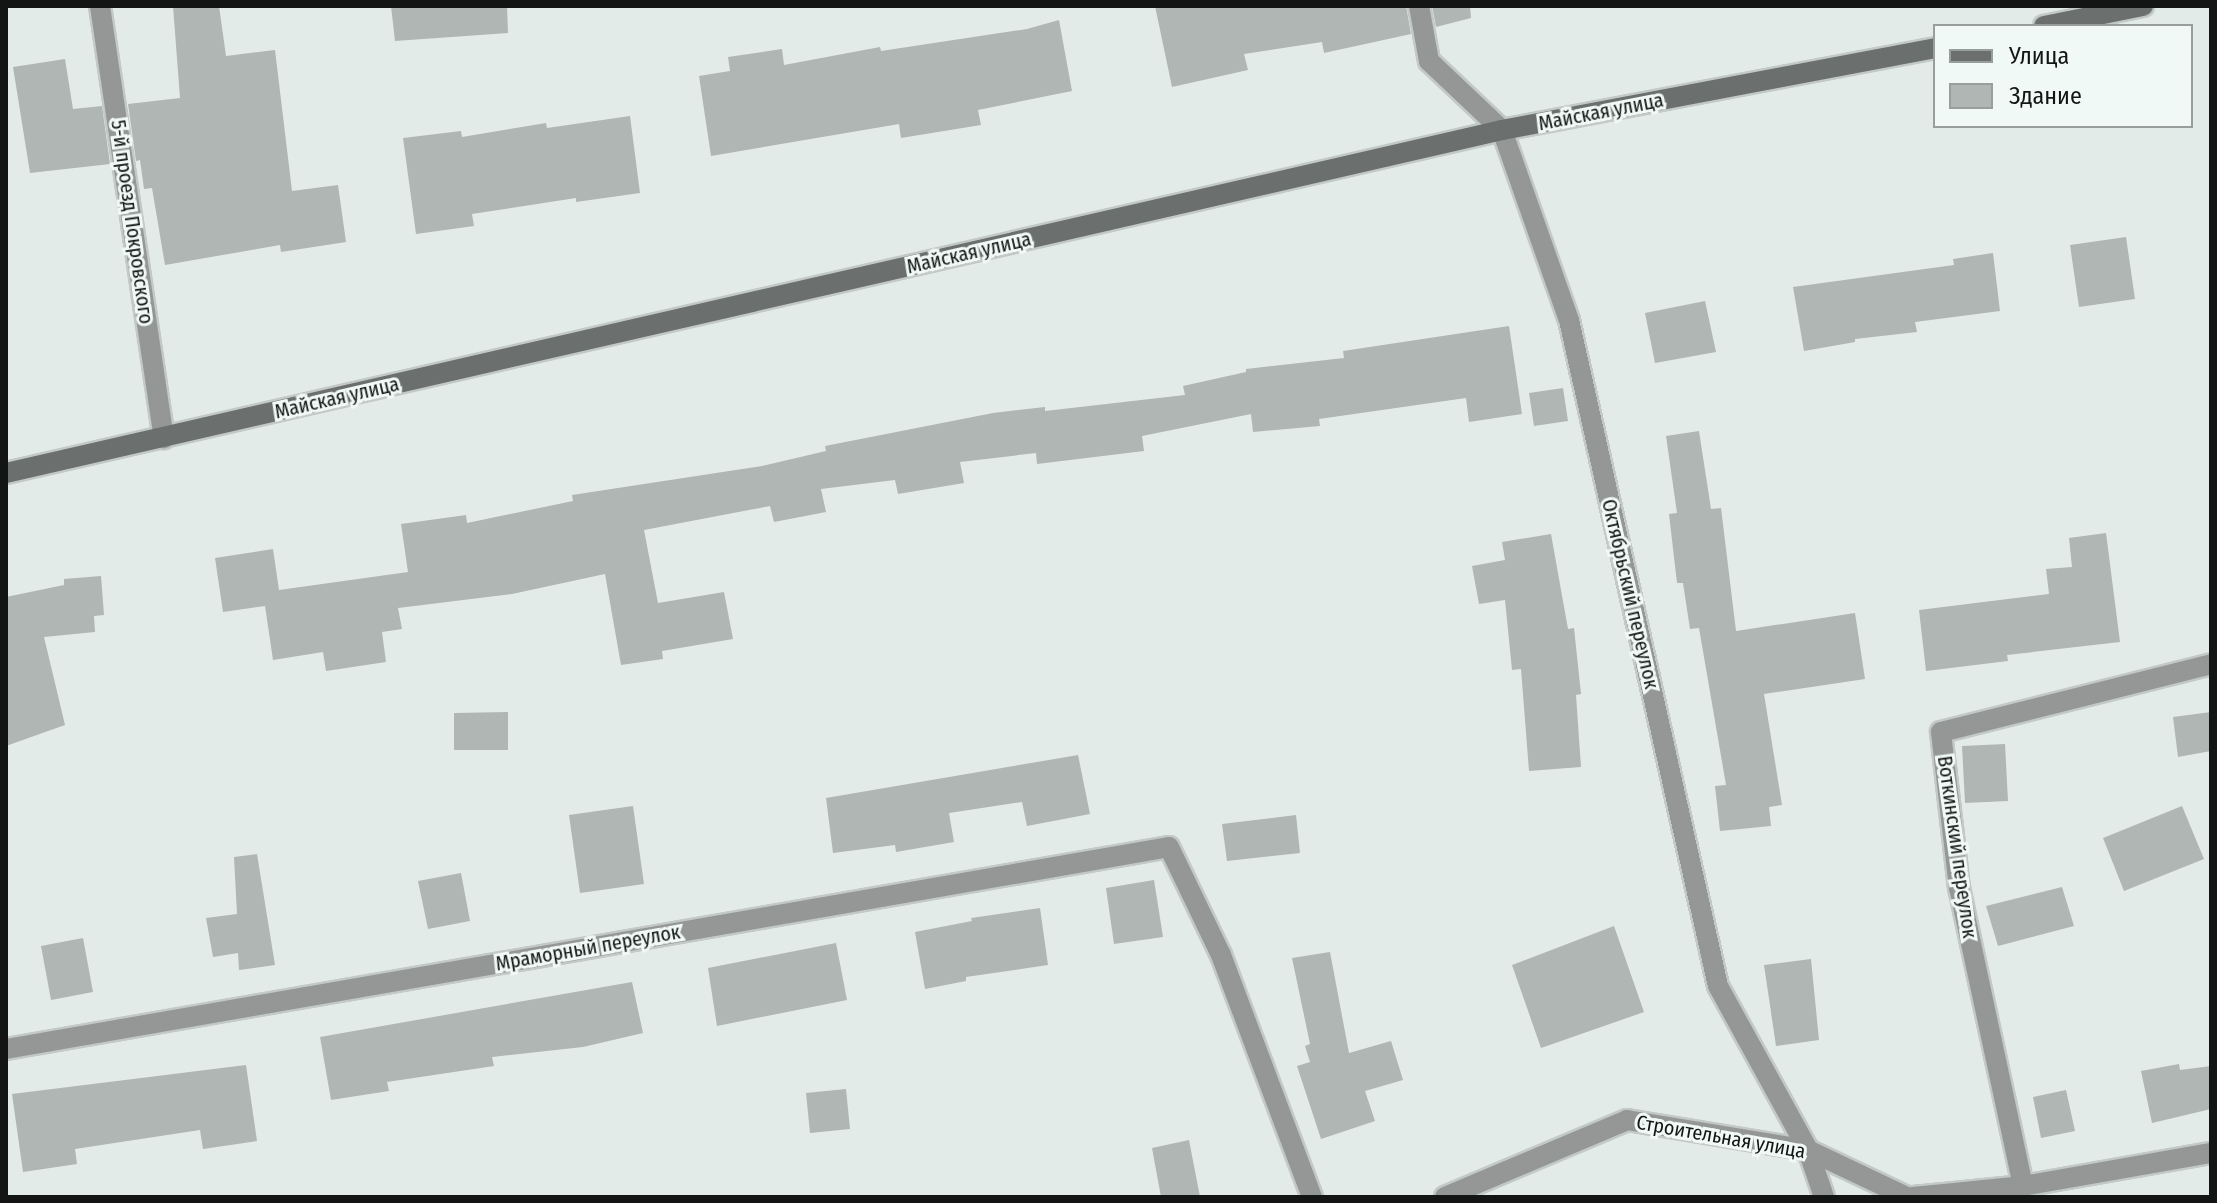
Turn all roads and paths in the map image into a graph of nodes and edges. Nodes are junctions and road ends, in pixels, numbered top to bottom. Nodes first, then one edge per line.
1 (100, 6) edge
2 (1419, 6) edge
3 (2143, 6) edge
4 (2054, 24) edge
5 (1933, 48) edge
6 (1502, 130) junction
7 (164, 438) junction
8 (6, 473) edge
9 (2211, 664) edge
10 (6, 1049) edge
11 (1808, 1150) junction
12 (2211, 1153) edge
13 (2023, 1186) junction
14 (1312, 1197) edge
15 (1445, 1197) edge
16 (1824, 1197) edge
17 (1907, 1197) edge
18 (1913, 1197) edge

1 - 7 street, 5-й проезд Покровского
2 - 6 street, Октябрьский переулок
3 - 4 street
5 - 6 street, Майская улица
6 - 7 street, Майская улица
6 - 11 street, Октябрьский переулок
7 - 8 street, Майская улица
9 - 13 street, Воткинский переулок
10 - 14 street, Мраморный переулок
11 - 15 street, Строительная улица
11 - 16 street, Октябрьский переулок
11 - 17 street, Строительная улица
12 - 13 street
13 - 18 street

